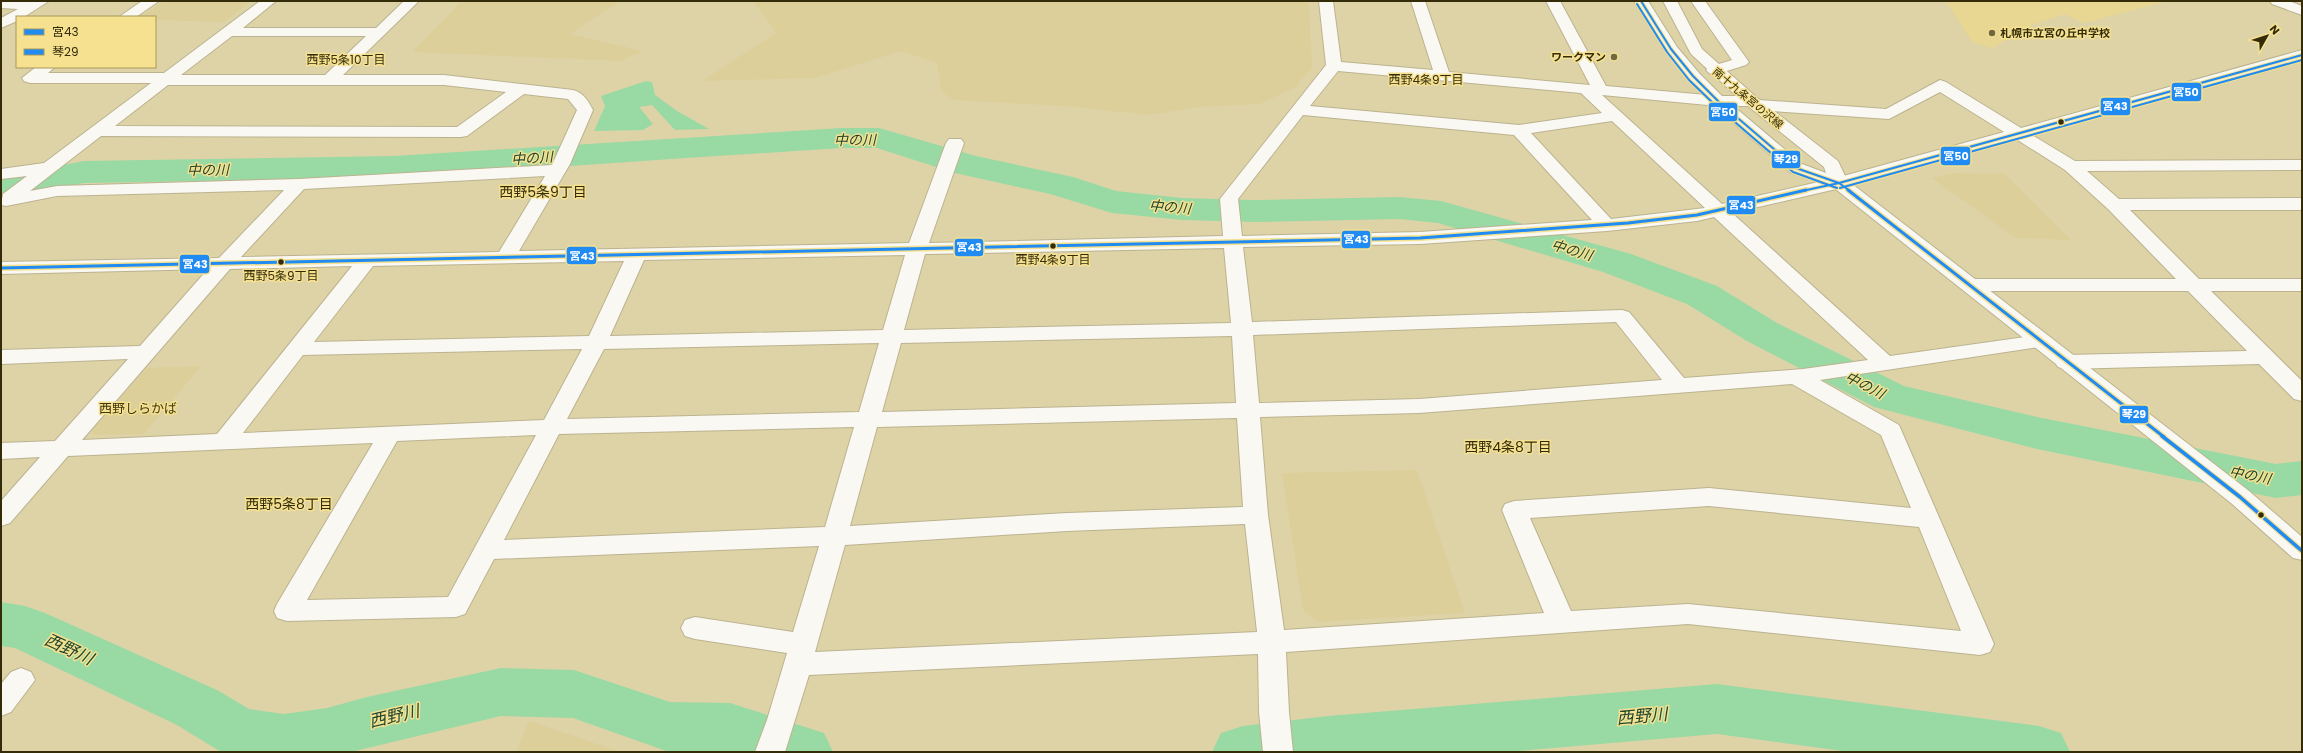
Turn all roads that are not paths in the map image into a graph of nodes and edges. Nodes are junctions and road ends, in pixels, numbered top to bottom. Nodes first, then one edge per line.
1 (152, 1) edge
2 (269, 1) edge
3 (412, 1) edge
4 (1326, 1) edge
5 (1418, 1) edge
6 (1553, 1) edge
7 (1641, 1) edge
8 (1670, 1) edge
9 (1698, 1) edge
10 (2277, 1) edge
11 (39, 3) edge
12 (1, 4) edge
13 (2302, 11) edge
14 (128, 16) edge
15 (1, 24) edge
16 (228, 32) junction
17 (380, 32) junction
18 (2302, 55) edge
19 (1334, 66) junction
20 (45, 68) edge
21 (1714, 70) junction
22 (1443, 76) junction
23 (166, 79) junction
24 (329, 80) junction
25 (522, 88) junction
26 (1593, 90) junction
27 (1718, 101) junction
28 (1753, 103) junction
29 (1298, 110) junction
30 (1614, 116) junction
31 (1519, 130) junction
32 (96, 131) junction
33 (2017, 133) junction
34 (955, 143) dead end
35 (2302, 165) edge
36 (2071, 166) junction
37 (559, 167) junction
38 (45, 170) junction
39 (1, 174) edge
40 (1839, 183) junction
41 (299, 184) junction
42 (6, 201) edge
43 (2302, 204) edge
44 (2114, 205) junction
45 (1716, 210) junction
46 (1607, 225) junction
47 (1232, 231) junction
48 (917, 248) junction
49 (638, 254) junction
50 (505, 258) junction
51 (366, 261) junction
52 (224, 264) junction
53 (1, 268) edge
54 (2302, 284) edge
55 (2193, 285) junction
56 (1969, 286) junction
57 (1242, 329) junction
58 (892, 335) junction
59 (2039, 341) junction
60 (597, 342) junction
61 (297, 349) junction
62 (147, 352) junction
63 (1, 357) edge
64 (2265, 357) junction
65 (2066, 362) junction
66 (1887, 365) junction
67 (1800, 377) junction
68 (1678, 386) junction
69 (2302, 394) edge
70 (1248, 411) junction
71 (868, 420) junction
72 (552, 427) junction
73 (389, 435) junction
74 (224, 442) junction
75 (61, 450) junction
76 (1, 451) edge
77 (1256, 515) junction
78 (1, 518) edge
79 (1928, 519) junction
80 (835, 536) junction
81 (486, 550) junction
82 (2302, 551) edge
83 (1562, 622) junction
84 (694, 628) dead end
85 (1272, 642) junction
86 (801, 654) junction
87 (21, 680) dead end
88 (1, 704) edge
89 (770, 752) edge
90 (1278, 752) edge

1 - 14 street
2 - 16 street
3 - 17 street
4 - 19 street
5 - 22 street
6 - 26 street
7 - 27 street, 南十九条宮の沢線
8 - 21 street, 南十九条宮の沢線
9 - 21 street
10 - 13 street
11 - 12 street
11 - 15 street
16 - 17 street
16 - 23 street
17 - 24 street
18 - 33 street
19 - 22 street
19 - 29 street
20 - 23 street
21 - 28 street, 南十九条宮の沢線
22 - 26 street
23 - 24 street
23 - 32 street
24 - 25 street
25 - 32 street
25 - 37 street
26 - 27 street
26 - 30 street
27 - 28 street
27 - 40 street, 南十九条宮の沢線
28 - 33 street
28 - 40 street, 南十九条宮の沢線
29 - 31 street
29 - 47 street
30 - 31 street
30 - 45 street
31 - 46 street
32 - 38 street
33 - 36 street
33 - 40 street
34 - 48 street
35 - 36 street
36 - 44 street
37 - 41 street
37 - 50 street
38 - 39 street
38 - 42 street
40 - 45 street
40 - 56 street, 南十九条宮の沢線
41 - 42 street
41 - 52 street
43 - 44 street
44 - 55 street
45 - 46 street
45 - 66 street
46 - 47 street
47 - 48 street
47 - 57 street
48 - 49 street
48 - 58 street
49 - 50 street
49 - 60 street
50 - 51 street
51 - 52 street
51 - 61 street
52 - 53 street
52 - 62 street
54 - 55 street
55 - 56 street
55 - 64 street
56 - 59 street, 南十九条宮の沢線
57 - 58 street
57 - 68 street
57 - 70 street
58 - 60 street
58 - 71 street
59 - 65 street, 南十九条宮の沢線
59 - 66 street
60 - 61 street
60 - 72 street
61 - 74 street
62 - 63 street
62 - 75 street
64 - 65 street
64 - 69 street
65 - 82 street, 南十九条宮の沢線
66 - 67 street
67 - 68 street
67 - 79 street
68 - 70 street
70 - 71 street
70 - 77 street
71 - 72 street
71 - 80 street
72 - 73 street
72 - 81 street
73 - 74 street
73 - 81 street
74 - 75 street
75 - 76 street
75 - 78 street
77 - 80 street
77 - 85 street
79 - 83 street
79 - 83 street
80 - 81 street
80 - 86 street
83 - 85 street
84 - 86 street
85 - 86 street
85 - 90 street
86 - 89 street
87 - 88 street

